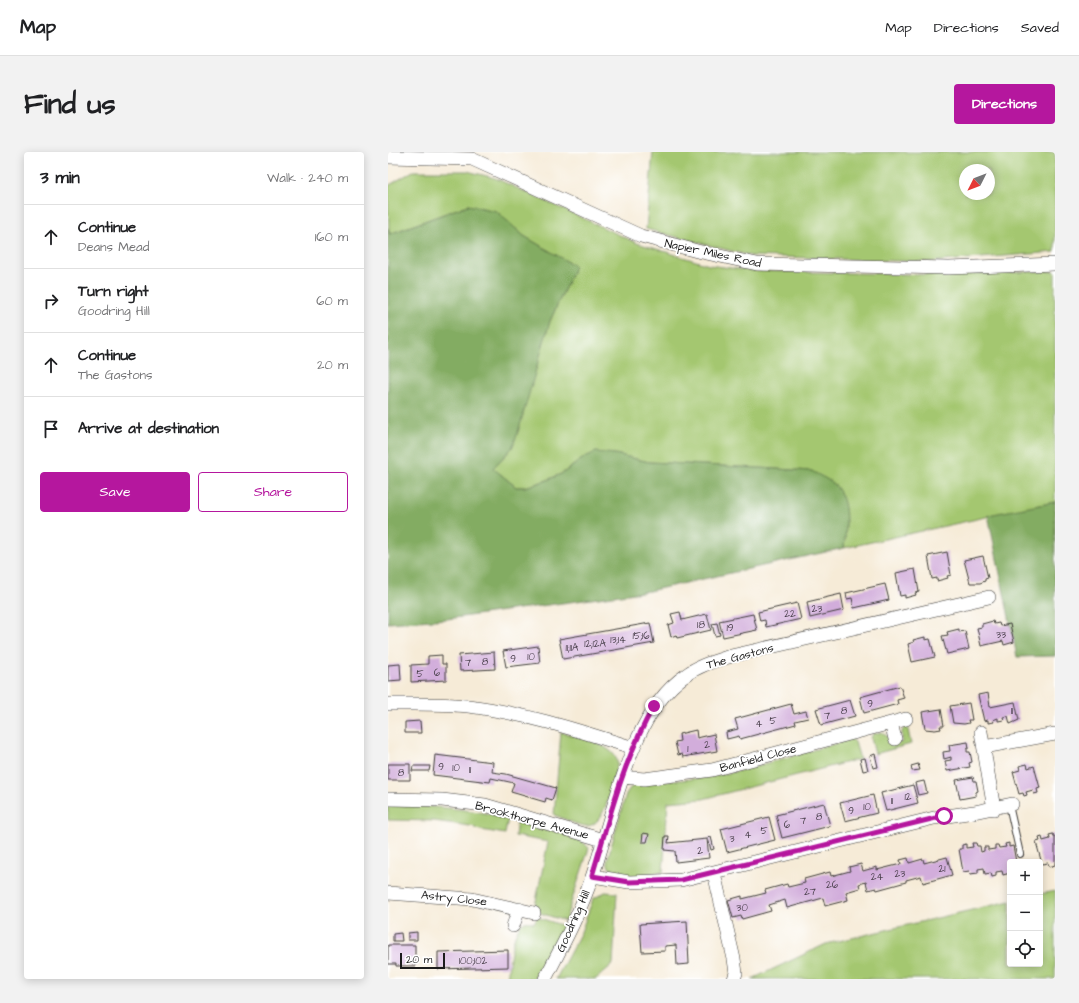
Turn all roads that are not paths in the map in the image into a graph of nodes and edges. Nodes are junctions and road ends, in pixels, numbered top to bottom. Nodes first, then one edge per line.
1 (388, 157) edge
2 (1055, 264) edge
3 (989, 597) dead end
4 (388, 704) edge
5 (906, 719) dead end
6 (891, 723) junction
7 (981, 732) dead end
8 (1055, 734) edge
9 (894, 739) dead end
10 (984, 747) junction
11 (634, 748) junction
12 (624, 777) junction
13 (388, 799) edge
14 (1011, 804) joint
15 (994, 808) junction
16 (603, 840) junction
17 (1020, 854) dead end
18 (714, 873) junction
19 (592, 876) junction
20 (388, 893) edge
21 (519, 909) junction
22 (534, 913) dead end
23 (513, 926) dead end
24 (545, 979) edge
25 (734, 979) edge

1 - 2 street, Napier Miles Road
3 - 11 street, The Gastons
4 - 11 street
5 - 6 street, Banfield Close
6 - 9 street
6 - 12 street, Banfield Close
7 - 10 street
8 - 10 street
10 - 15 street
11 - 12 street, Goodring Hill
12 - 16 street, Goodring Hill
13 - 16 street, Brookthorpe Avenue
14 - 15 street
14 - 17 lane
15 - 18 street
16 - 19 street, Goodring Hill
18 - 19 street
18 - 25 street
19 - 24 street, Goodring Hill
20 - 21 street, Astry Close
21 - 22 street, Astry Close
21 - 23 street

